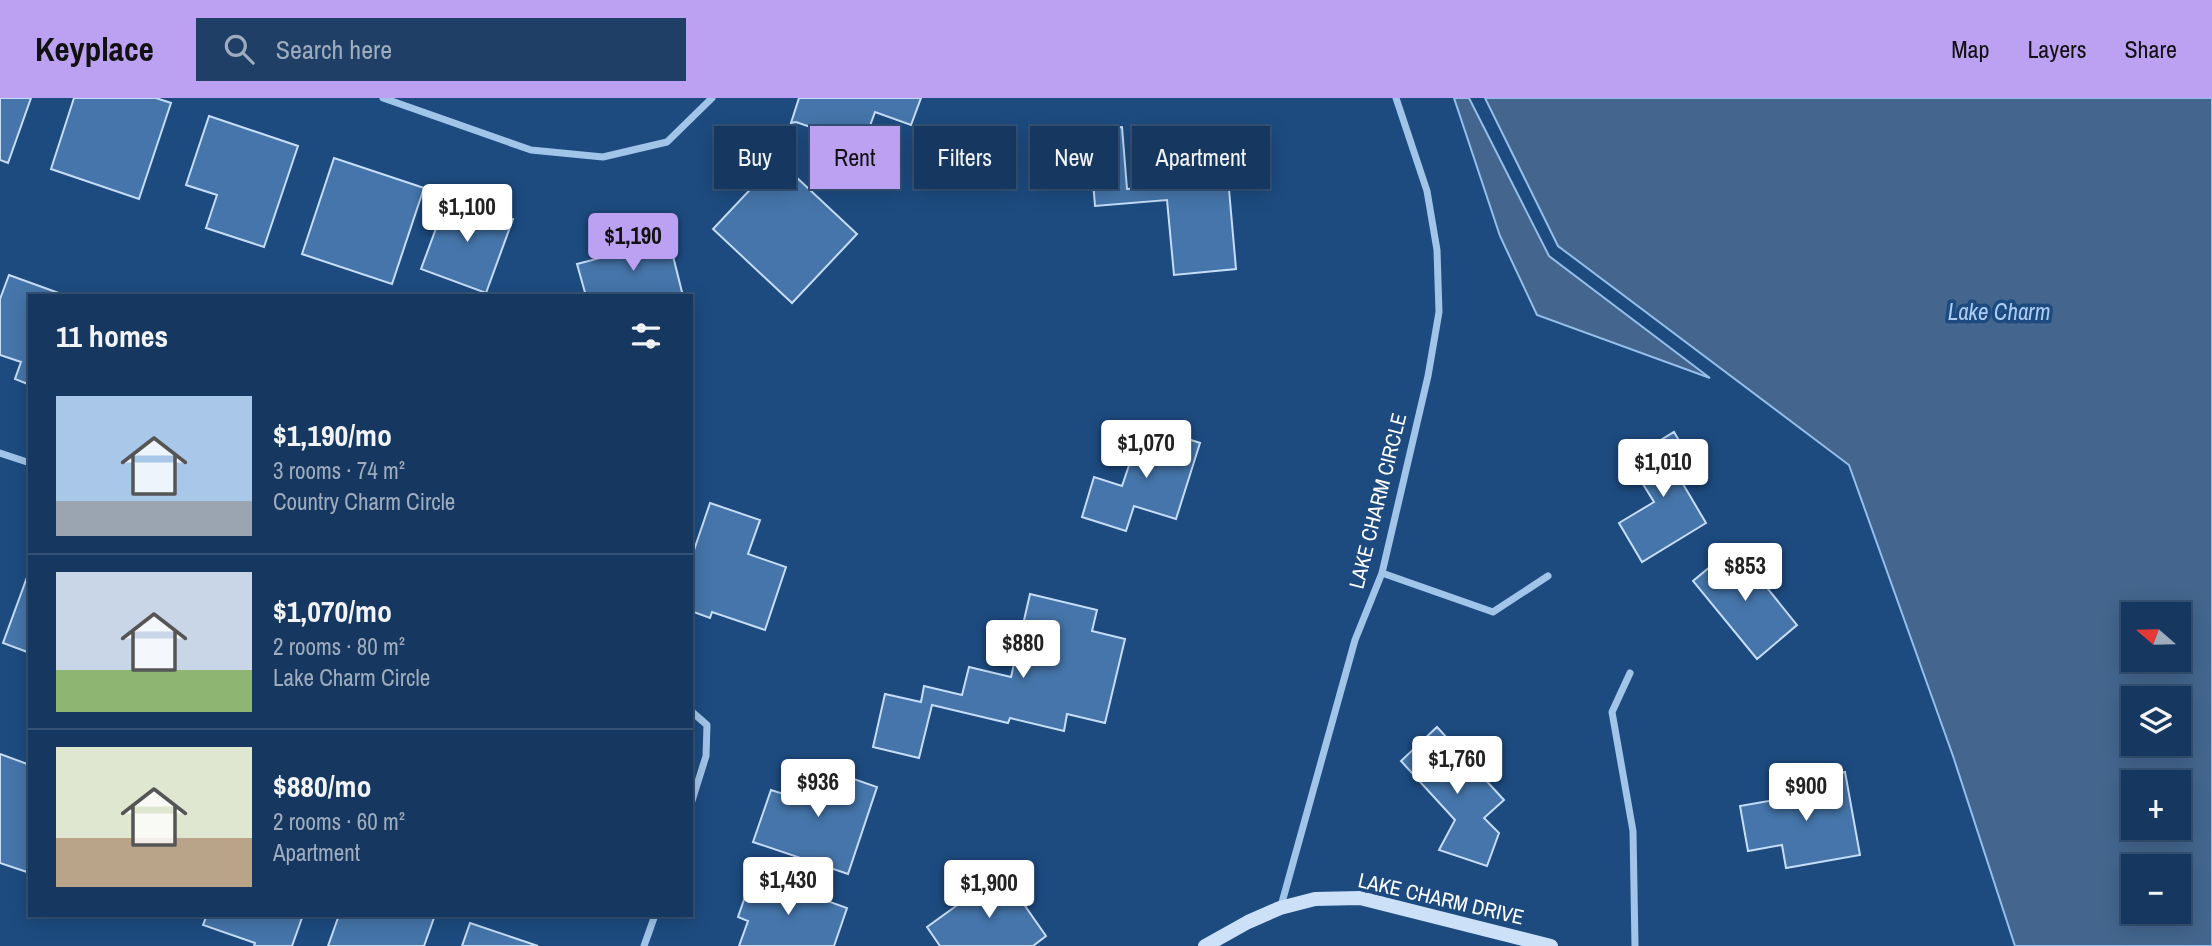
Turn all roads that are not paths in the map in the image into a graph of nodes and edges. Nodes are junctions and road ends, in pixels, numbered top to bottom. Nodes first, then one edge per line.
1 (383, 98) edge
2 (712, 98) edge
3 (1396, 98) edge
4 (0, 453) edge
5 (28, 462) edge
6 (1382, 573) junction
7 (1548, 576) dead end
8 (1630, 673) dead end
9 (693, 712) edge
10 (693, 797) edge
11 (1280, 908) junction
12 (654, 917) edge
13 (644, 946) edge
14 (1205, 946) edge
15 (1551, 946) edge
16 (1635, 946) edge

1 - 2 street
3 - 6 street, LAKE CHARM CIRCLE
4 - 5 street
6 - 7 street
6 - 11 street, LAKE CHARM CIRCLE
8 - 16 street
9 - 10 street
11 - 14 street, LAKE CHARM DRIVE
11 - 15 street, LAKE CHARM DRIVE
12 - 13 street

